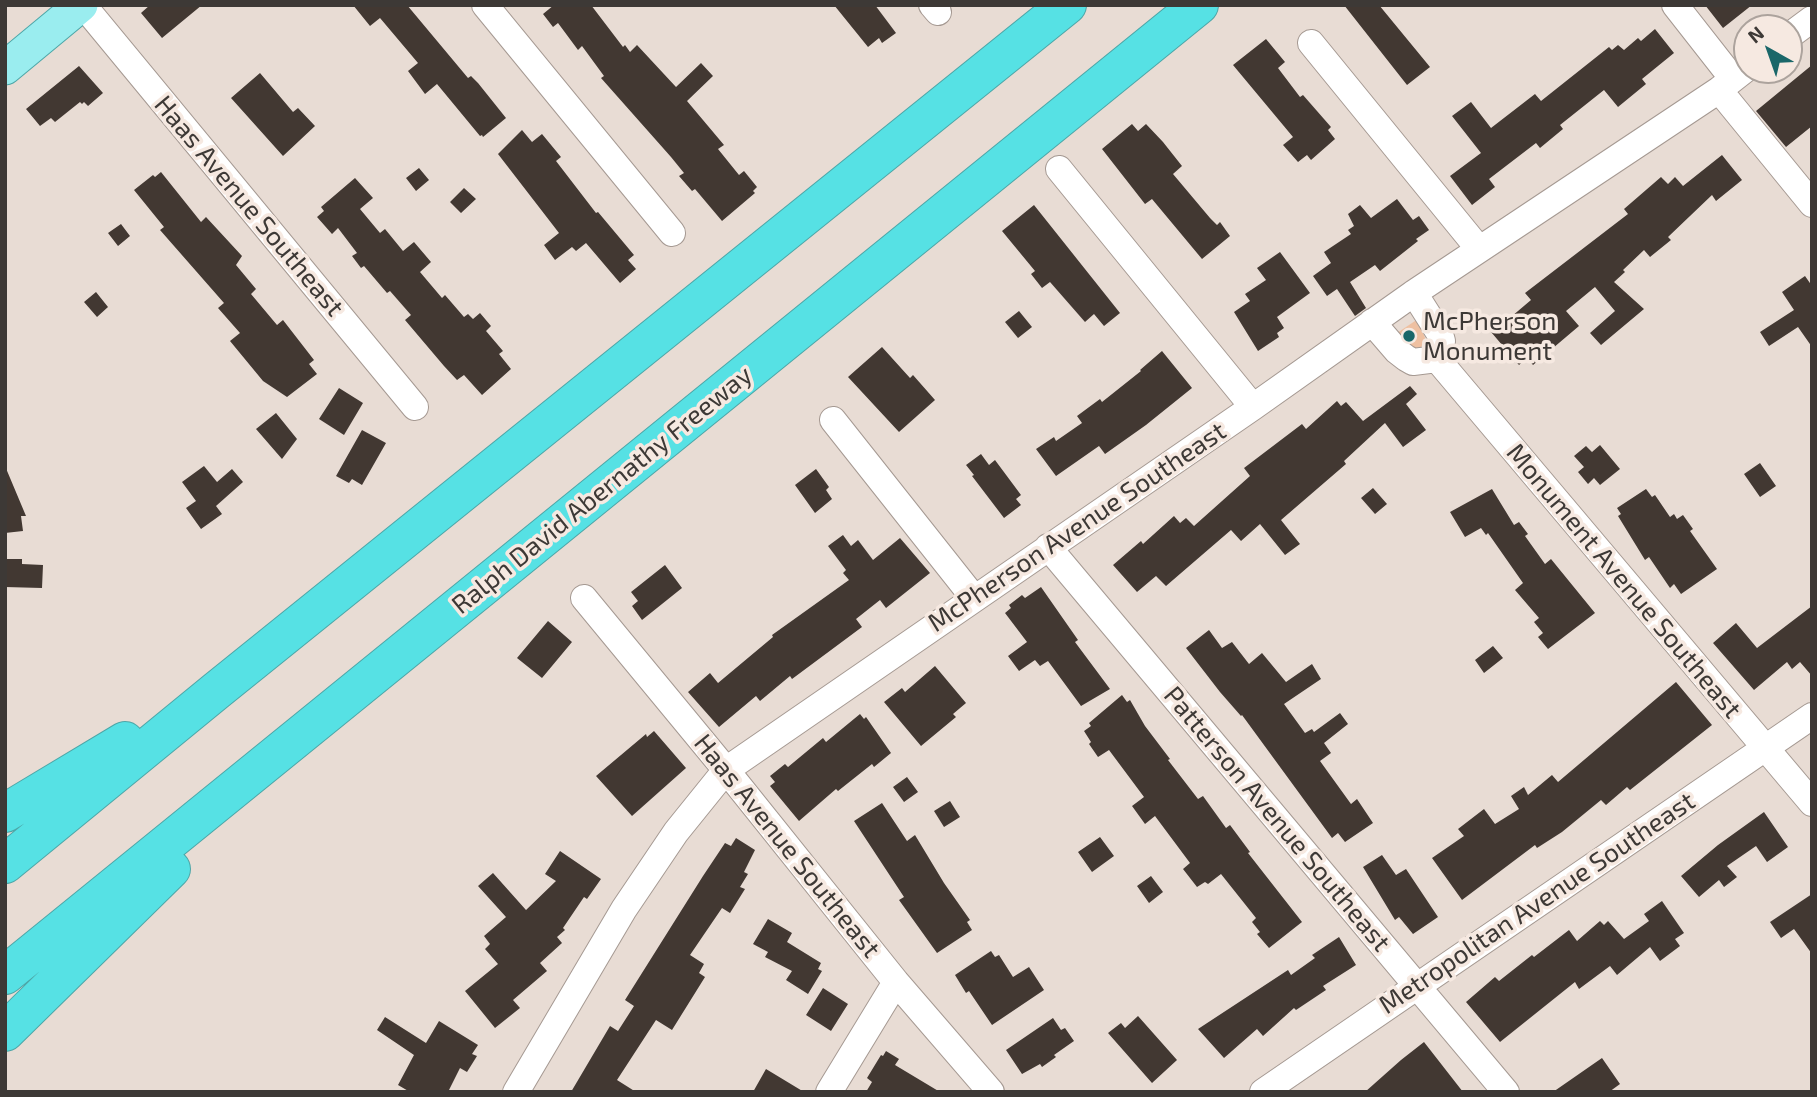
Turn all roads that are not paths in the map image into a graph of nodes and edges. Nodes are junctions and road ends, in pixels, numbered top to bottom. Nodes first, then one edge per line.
1 (82, 5) edge
2 (485, 5) edge
3 (1067, 5) edge
4 (1199, 5) edge
5 (1675, 5) edge
6 (1311, 43) dead end
7 (5, 68) edge
8 (1733, 79) edge
9 (1736, 84) edge
10 (1059, 169) dead end
11 (1812, 204) edge
12 (672, 233) dead end
13 (1479, 249) junction
14 (1414, 293) junction
15 (1373, 322) junction
16 (1437, 359) junction
17 (415, 407) dead end
18 (1253, 407) junction
19 (833, 420) dead end
20 (1048, 547) junction
21 (584, 598) dead end
22 (974, 598) junction
23 (373, 678) junction
24 (216, 691) junction
25 (1812, 716) edge
26 (1765, 747) junction
27 (726, 769) junction
28 (1812, 803) edge
29 (5, 813) edge
30 (5, 864) edge
31 (5, 975) edge
32 (896, 982) junction
33 (1417, 986) junction
34 (5, 1032) edge
35 (516, 1092) edge
36 (829, 1092) edge
37 (991, 1092) edge
38 (1263, 1092) edge
39 (1506, 1092) edge

1 - 7 main road
1 - 17 street, Haas Avenue Southeast
2 - 12 street
3 - 24 highway
4 - 23 highway, Ralph David Abernathy Freeway
5 - 8 street
6 - 13 street
8 - 13 street, McPherson Avenue Southeast
9 - 11 street
10 - 18 street
13 - 14 street, McPherson Avenue Southeast
14 - 15 street, McPherson Avenue Southeast
14 - 16 street
15 - 16 street
15 - 18 street, McPherson Avenue Southeast
16 - 26 street, Monument Avenue Southeast
18 - 20 street, McPherson Avenue Southeast
19 - 22 street
20 - 22 street, McPherson Avenue Southeast
20 - 33 street, Patterson Avenue Southeast
21 - 27 street, Haas Avenue Southeast
22 - 27 street, McPherson Avenue Southeast
23 - 31 highway, Ralph David Abernathy Freeway
23 - 34 highway
24 - 29 highway
24 - 30 highway
25 - 26 street, Metropolitan Avenue Southeast
26 - 28 street, Monument Avenue Southeast
26 - 33 street, Metropolitan Avenue Southeast
27 - 32 street, Haas Avenue Southeast
27 - 35 street, McPherson Avenue Southeast
32 - 36 street
32 - 37 street, Haas Avenue Southeast
33 - 38 street, Metropolitan Avenue Southeast
33 - 39 street, Patterson Avenue Southeast

